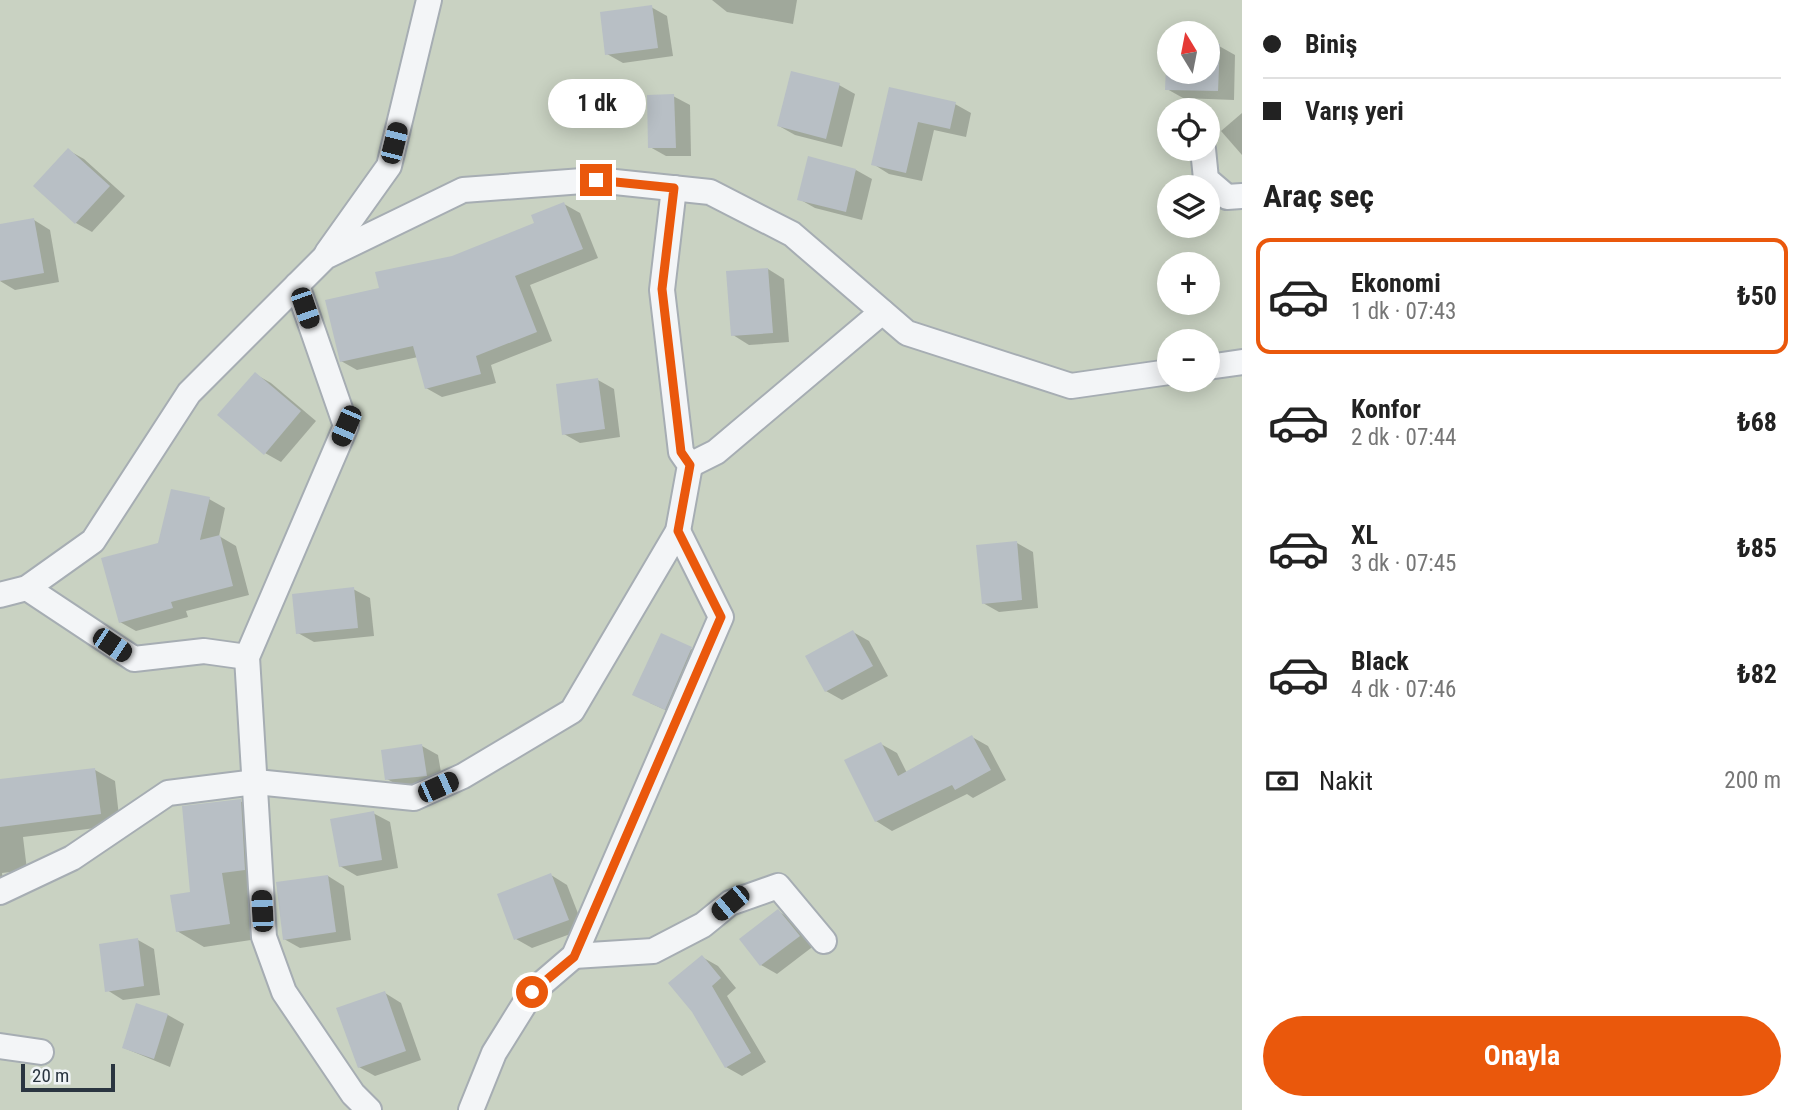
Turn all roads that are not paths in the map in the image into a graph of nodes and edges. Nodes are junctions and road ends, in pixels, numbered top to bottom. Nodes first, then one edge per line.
1 (429, 0) edge
2 (1204, 161) edge
3 (674, 188) junction
4 (1242, 196) edge
5 (325, 257) junction
6 (297, 285) junction
7 (882, 312) junction
8 (1242, 362) edge
9 (1220, 365) edge
10 (1157, 374) edge
11 (690, 465) junction
12 (678, 531) junction
13 (27, 588) junction
14 (0, 595) edge
15 (247, 657) junction
16 (256, 782) junction
17 (0, 892) edge
18 (824, 941) dead end
19 (574, 957) junction
20 (0, 1045) edge
21 (41, 1052) dead end
22 (369, 1110) edge
23 (471, 1110) edge

1 - 5 street
2 - 4 street
3 - 5 street
3 - 7 street
3 - 11 street
5 - 6 street
6 - 13 street
6 - 15 street
7 - 10 street
7 - 11 street
8 - 9 street
11 - 12 street
12 - 16 street
12 - 19 street
13 - 14 street
13 - 15 street
15 - 16 street
16 - 17 street
16 - 22 street
18 - 19 street
19 - 23 street
20 - 21 street

